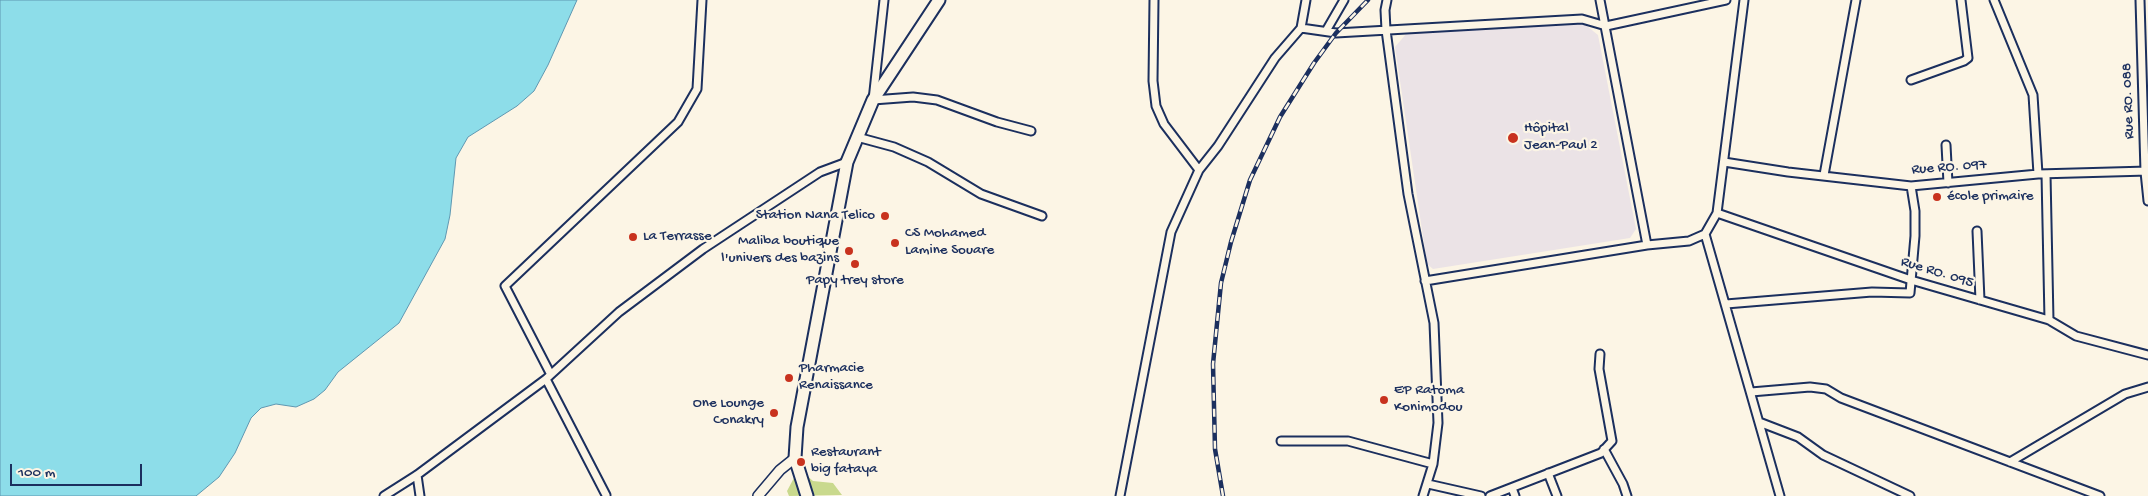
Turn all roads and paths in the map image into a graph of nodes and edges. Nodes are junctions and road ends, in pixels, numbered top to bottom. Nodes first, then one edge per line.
1 (702, 0) edge
2 (884, 0) edge
3 (939, 0) edge
4 (1154, 0) edge
5 (1306, 0) edge
6 (1344, 0) edge
7 (1387, 0) edge
8 (1600, 0) edge
9 (1726, 0) edge
10 (1744, 0) edge
11 (1856, 0) edge
12 (1960, 0) edge
13 (1994, 0) edge
14 (2140, 0) edge
15 (1606, 26) junction
16 (1300, 28) junction
17 (1386, 30) junction
18 (1326, 31) junction
19 (1911, 80) dead end
20 (873, 100) junction
21 (1032, 130) dead end
22 (857, 137) junction
23 (1946, 145) dead end
24 (846, 162) junction
25 (1724, 162) junction
26 (1199, 170) junction
27 (2147, 172) edge
28 (2038, 174) junction
29 (2046, 174) junction
30 (1824, 175) junction
31 (1948, 183) junction
32 (1911, 186) junction
33 (2148, 201) edge
34 (1717, 212) junction
35 (1042, 216) dead end
36 (1977, 231) dead end
37 (1705, 234) junction
38 (1647, 245) junction
39 (1425, 280) junction
40 (1912, 280) junction
41 (1980, 300) junction
42 (1726, 304) junction
43 (2049, 320) junction
44 (1600, 354) dead end
45 (2148, 355) edge
46 (548, 376) junction
47 (2148, 387) edge
48 (1751, 392) junction
49 (1759, 422) junction
50 (1281, 441) dead end
51 (1604, 449) junction
52 (795, 458) junction
53 (2010, 462) junction
54 (1433, 464) junction
55 (1548, 473) junction
56 (417, 475) junction
57 (1428, 484) junction
58 (1512, 488) junction
59 (384, 496) edge
60 (420, 496) edge
61 (605, 496) edge
62 (758, 496) edge
63 (807, 496) edge
64 (1120, 496) edge
65 (1423, 496) edge
66 (1480, 496) edge
67 (1490, 496) edge
68 (1515, 496) edge
69 (1557, 496) edge
70 (1627, 496) edge
71 (1780, 496) edge
72 (1910, 496) edge
73 (2100, 496) edge

1 - 46 street
2 - 20 street
3 - 20 main road
4 - 26 street
5 - 16 street
6 - 18 street
7 - 17 street
8 - 15 street
9 - 15 street
10 - 25 street
11 - 30 street
12 - 19 street
13 - 28 street
14 - 27 street, Rue RO. 088
15 - 17 street
15 - 38 street
16 - 18 street
16 - 26 street
17 - 18 street
17 - 39 street
20 - 21 street
20 - 22 main road
22 - 24 main road
22 - 35 street
23 - 31 street
24 - 46 street
24 - 52 main road
25 - 30 street, Rue RO. 097
25 - 34 street
26 - 64 street
27 - 29 street, Rue RO. 097
27 - 33 street, Rue RO. 088
28 - 29 street, Rue RO. 097
28 - 31 street, Rue RO. 097
29 - 43 street
30 - 32 street, Rue RO. 097
31 - 32 street, Rue RO. 097
32 - 40 street
34 - 37 street
34 - 40 street, Rue RO. 095
36 - 41 street
37 - 38 street
37 - 42 street
38 - 39 street
39 - 54 street
40 - 41 street, Rue RO. 095
40 - 42 street
41 - 43 street, Rue RO. 095
42 - 48 street
43 - 45 street, Rue RO. 095
44 - 51 street
46 - 56 street
46 - 61 street
47 - 53 street
48 - 49 street
48 - 53 street
49 - 71 street
49 - 72 street
50 - 54 street
51 - 55 street
51 - 70 street
52 - 62 street
52 - 63 main road
53 - 73 street
54 - 57 street
55 - 58 street
55 - 69 street
56 - 59 street
56 - 60 street
57 - 65 street
57 - 66 street
58 - 67 street
58 - 68 street

